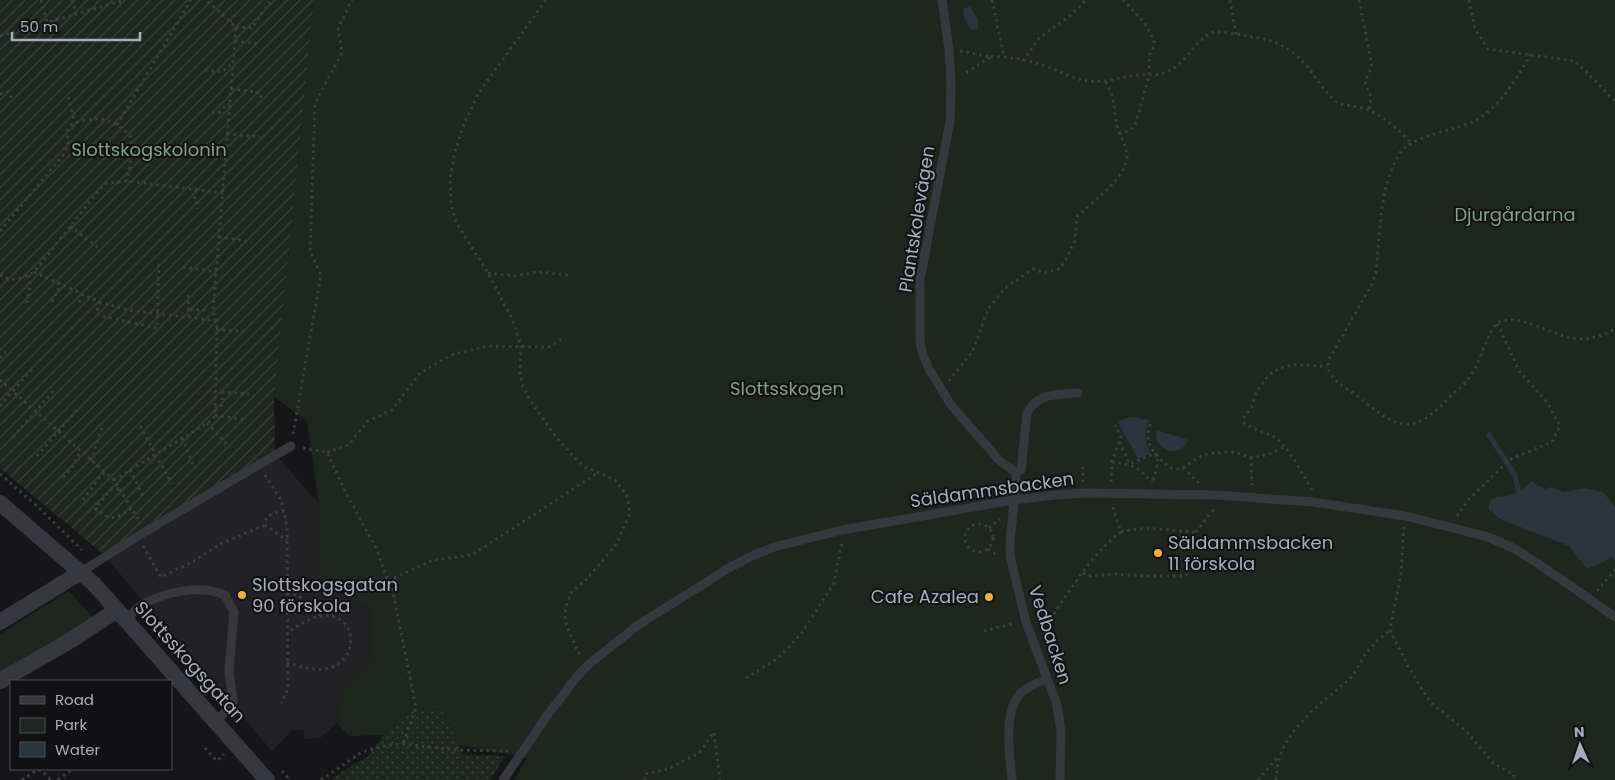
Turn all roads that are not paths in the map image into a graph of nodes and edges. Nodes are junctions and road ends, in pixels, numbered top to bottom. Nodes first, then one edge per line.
1 (942, 0) edge
2 (1078, 393) dead end
3 (291, 446) road end
4 (1016, 473) junction
5 (1014, 500) junction
6 (0, 503) edge
7 (81, 572) junction
8 (121, 615) junction
9 (1615, 617) edge
10 (0, 622) edge
11 (1047, 679) junction
12 (0, 681) edge
13 (216, 723) junction
14 (267, 780) edge
15 (503, 780) edge
16 (1012, 780) edge
17 (1060, 780) edge

1 - 4 lane, Plantskolevägen
2 - 4 lane
3 - 7 lane
4 - 5 lane
5 - 9 lane, Säldammsbacken
5 - 11 lane, Vedbacken
5 - 15 lane, Säldammsbacken
6 - 7 street, Slottsskogsgatan
7 - 8 street, Slottsskogsgatan
7 - 10 street
8 - 12 street
8 - 13 street, Slottsskogsgatan
8 - 13 lane
11 - 16 lane
11 - 17 lane, Vedbacken
13 - 14 street, Slottsskogsgatan

